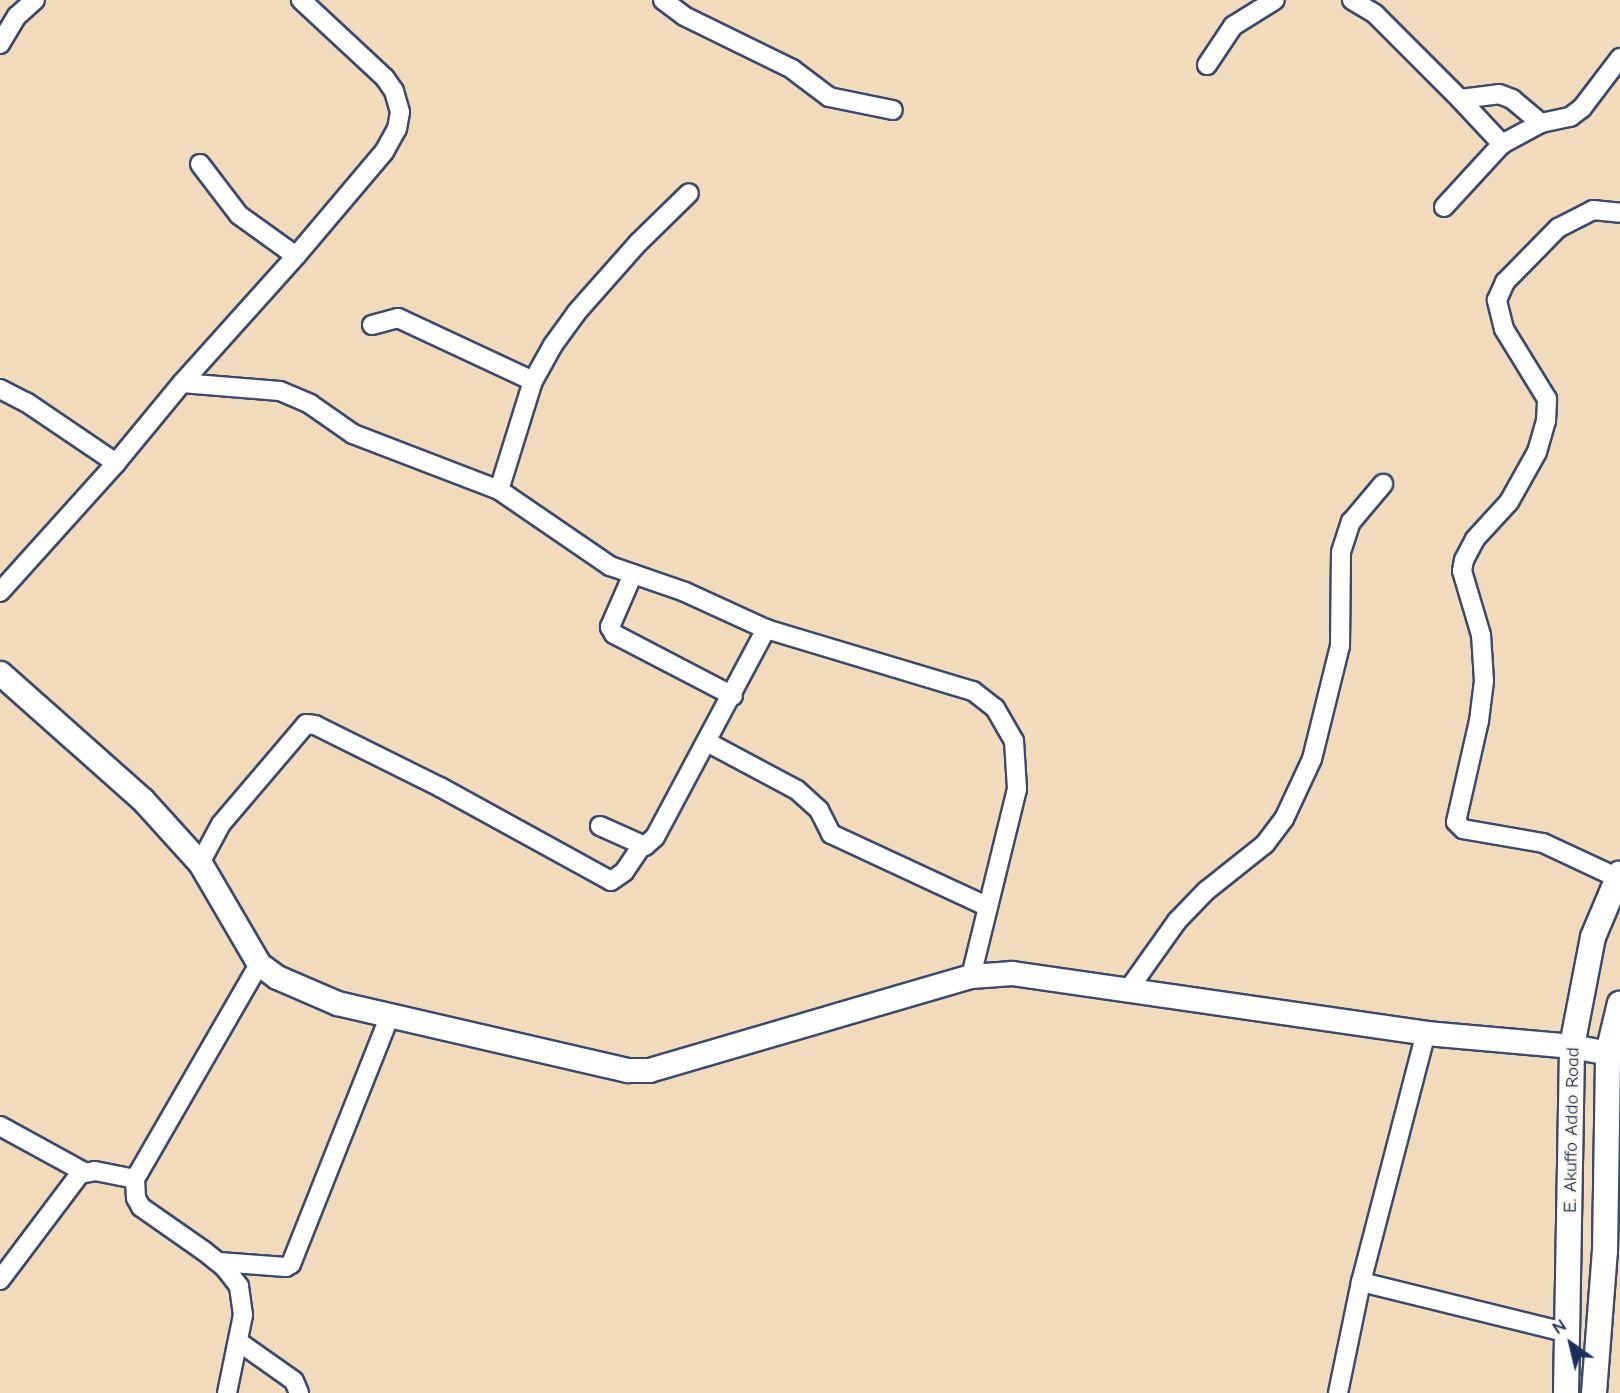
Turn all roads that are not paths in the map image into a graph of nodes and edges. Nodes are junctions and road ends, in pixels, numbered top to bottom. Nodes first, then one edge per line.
1 (35, 0) edge
2 (301, 0) edge
3 (663, 0) edge
4 (1275, 0) edge
5 (1352, 0) edge
6 (0, 44) edge
7 (1620, 58) edge
8 (1207, 65) dead end
9 (1460, 99) junction
10 (892, 110) dead end
11 (1541, 123) junction
12 (1502, 144) junction
13 (200, 164) dead end
14 (689, 193) dead end
15 (1444, 207) dead end
16 (1620, 213) edge
17 (296, 256) junction
18 (372, 325) dead end
19 (533, 381) junction
20 (182, 383) junction
21 (0, 389) edge
22 (116, 463) junction
23 (1382, 484) dead end
24 (499, 490) junction
25 (633, 574) junction
26 (0, 592) edge
27 (766, 629) junction
28 (4, 682) edge
29 (733, 696) junction
30 (707, 741) junction
31 (600, 826) dead end
32 (642, 845) junction
33 (200, 863) junction
34 (1619, 876) edge
35 (986, 906) junction
36 (259, 964) junction
37 (971, 976) junction
38 (1128, 990) junction
39 (1620, 1003) edge
40 (390, 1015) junction
41 (1426, 1033) junction
42 (1572, 1046) junction
43 (1608, 1053) junction
44 (0, 1126) edge
45 (84, 1172) junction
46 (135, 1179) junction
47 (1613, 1252) edge
48 (219, 1262) junction
49 (0, 1280) edge
50 (1361, 1282) junction
51 (1568, 1333) junction
52 (239, 1342) junction
53 (227, 1393) edge
54 (299, 1393) edge
55 (1338, 1393) edge
56 (1566, 1393) edge
57 (1594, 1393) edge

1 - 6 street
2 - 17 street
3 - 10 street
4 - 8 street
5 - 9 street
7 - 11 street
9 - 11 street
9 - 12 street
11 - 12 street
12 - 15 street
13 - 17 street
14 - 19 street
16 - 34 street
17 - 20 street
18 - 19 street
19 - 24 street
20 - 22 street
20 - 24 street
21 - 22 street
22 - 26 street
23 - 38 street
24 - 25 street
25 - 27 street
25 - 29 street
27 - 29 street
27 - 35 street
28 - 33 street
29 - 30 street
30 - 32 street
30 - 35 street
31 - 32 street
32 - 33 street
33 - 36 street
34 - 42 main road, E. Akuffo Addo Road
35 - 37 street
36 - 40 street
36 - 46 street
37 - 38 street
37 - 40 street
38 - 41 street
39 - 43 main road, E. Akuffo Addo Road
40 - 48 street
41 - 42 street
41 - 50 street
42 - 43 street
42 - 51 main road, E. Akuffo Addo Road
43 - 47 main road, E. Akuffo Addo Road
44 - 45 street
45 - 46 street
45 - 49 street
46 - 48 street
47 - 57 main road, E. Akuffo Addo Road
48 - 52 street
50 - 51 street
50 - 55 street
51 - 56 main road, E. Akuffo Addo Road
52 - 53 street
52 - 54 street

